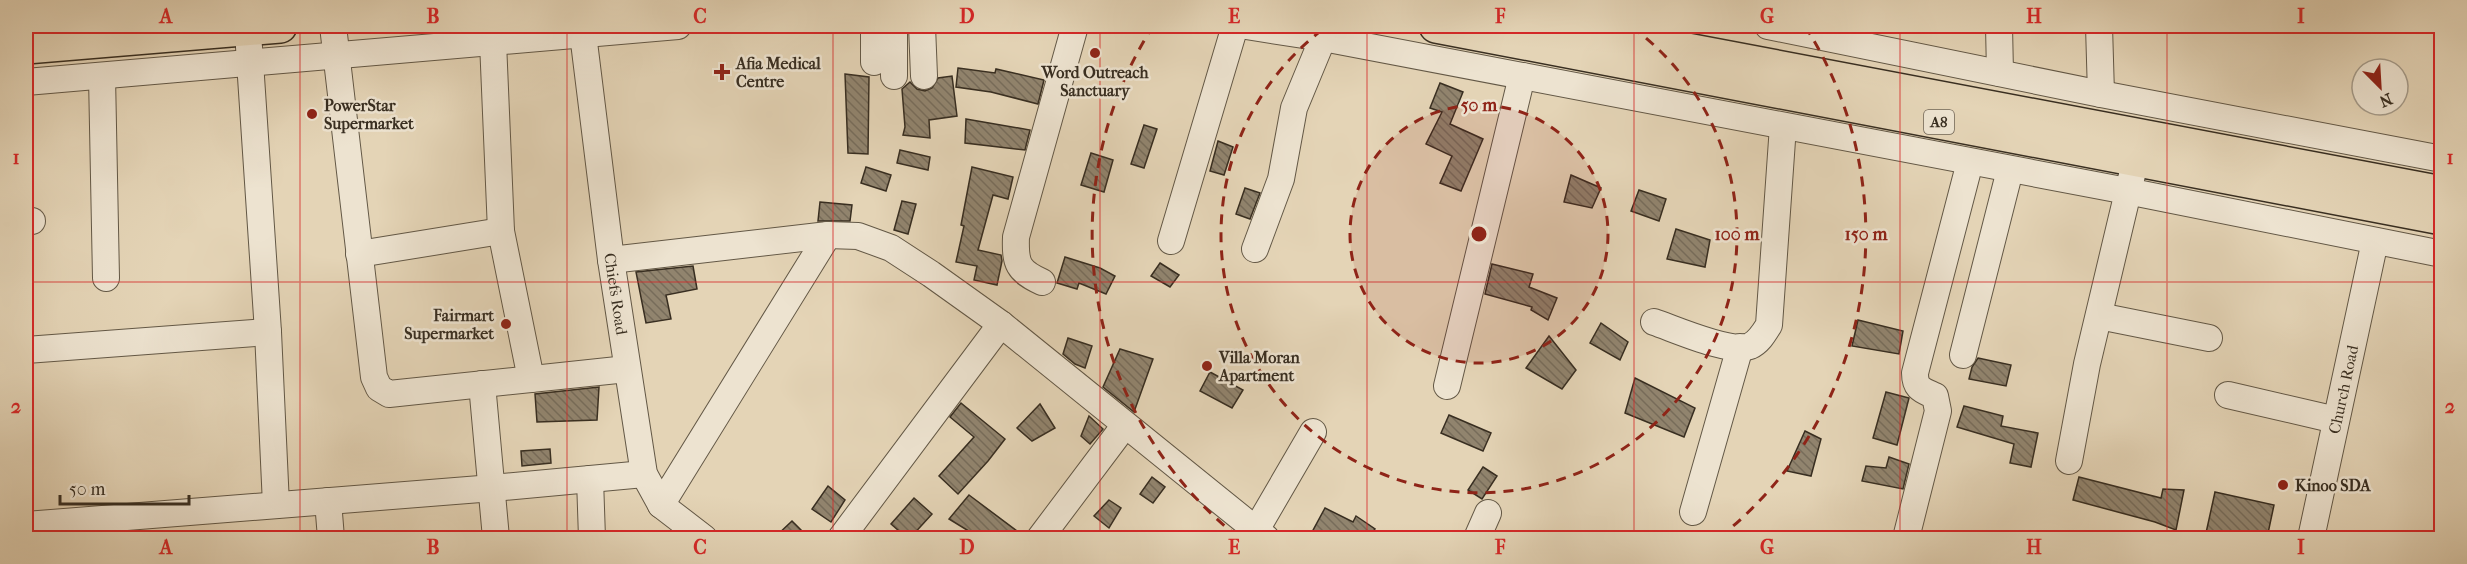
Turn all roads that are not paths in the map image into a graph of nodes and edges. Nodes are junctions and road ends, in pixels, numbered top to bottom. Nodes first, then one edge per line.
1 (280, 26) edge
2 (333, 26) edge
3 (678, 26) edge
4 (874, 26) edge
5 (894, 26) edge
6 (922, 26) edge
7 (1075, 26) edge
8 (1235, 26) edge
9 (1246, 26) edge
10 (1437, 26) edge
11 (1560, 26) edge
12 (1768, 26) edge
13 (1999, 26) edge
14 (2099, 26) edge
15 (247, 27) edge
16 (582, 29) edge
17 (1323, 38) junction
18 (493, 42) junction
19 (26, 47) edge
20 (336, 55) junction
21 (250, 63) junction
22 (2000, 73) junction
23 (102, 76) junction
24 (924, 76) dead end
25 (1522, 76) junction
26 (1721, 81) junction
27 (26, 82) edge
28 (2101, 94) junction
29 (1671, 104) junction
30 (1783, 126) junction
31 (2442, 159) edge
32 (2137, 160) junction
33 (1970, 162) junction
34 (2010, 170) junction
35 (2127, 191) junction
36 (2442, 193) edge
37 (2442, 218) edge
38 (501, 231) junction
39 (828, 235) junction
40 (1172, 241) dead end
41 (2375, 241) junction
42 (1255, 249) dead end
43 (359, 254) junction
44 (2442, 254) edge
45 (611, 260) junction
46 (106, 278) dead end
47 (1042, 282) dead end
48 (2099, 316) junction
49 (1654, 322) dead end
50 (1002, 324) junction
51 (268, 332) junction
52 (2209, 338) dead end
53 (1740, 347) junction
54 (26, 350) edge
55 (1963, 355) dead end
56 (627, 369) junction
57 (531, 379) junction
58 (482, 384) junction
59 (1447, 386) dead end
60 (2228, 395) dead end
61 (2336, 420) junction
62 (1125, 425) junction
63 (1313, 432) dead end
64 (2070, 462) dead end
65 (644, 474) junction
66 (590, 479) junction
67 (493, 488) junction
68 (328, 501) junction
69 (276, 505) junction
70 (661, 505) junction
71 (1693, 512) dead end
72 (1488, 513) dead end
73 (26, 525) edge
74 (1251, 532) edge
75 (331, 538) edge
76 (496, 538) edge
77 (591, 538) edge
78 (704, 538) edge
79 (841, 538) edge
80 (1040, 538) edge
81 (1478, 538) edge
82 (1906, 538) edge
83 (2311, 538) edge

1 - 15 highway
2 - 20 street
3 - 16 street
4 - 5 street
6 - 24 street
7 - 47 street
8 - 40 street
9 - 17 street
10 - 26 highway, A8
11 - 36 highway, A8
12 - 22 street
13 - 22 street
14 - 28 street
15 - 19 highway
15 - 21 street
16 - 18 street
16 - 45 street, Chiefs Road
17 - 25 street
17 - 42 street
18 - 20 street
18 - 38 street
20 - 21 street
20 - 43 street
21 - 23 street
21 - 51 street
22 - 28 street
23 - 27 street
23 - 46 street
25 - 29 street
25 - 59 street
26 - 29 street
26 - 32 highway, A8
28 - 31 street
29 - 30 street
30 - 33 street
30 - 53 street
32 - 35 street
32 - 37 highway, A8
33 - 34 street
33 - 82 street
34 - 35 street
34 - 55 street
35 - 41 street
35 - 48 street
38 - 43 street
38 - 57 street
39 - 45 street
39 - 50 street
39 - 70 street
41 - 44 street
41 - 61 street, Church Road
43 - 58 street
45 - 56 street, Chiefs Road
48 - 52 street
48 - 64 street
49 - 53 street
50 - 62 street
50 - 79 street
51 - 54 street
51 - 69 street
53 - 71 street
56 - 57 street
56 - 65 street, Chiefs Road
57 - 58 street
58 - 67 street
60 - 61 street
61 - 83 street, Church Road
62 - 74 street
62 - 80 street
63 - 74 street
65 - 66 street
65 - 70 street, Chiefs Road
66 - 67 street
66 - 77 street
67 - 68 street
67 - 76 street
68 - 69 street
68 - 75 street
69 - 73 street
70 - 78 street, Chiefs Road
72 - 81 street

